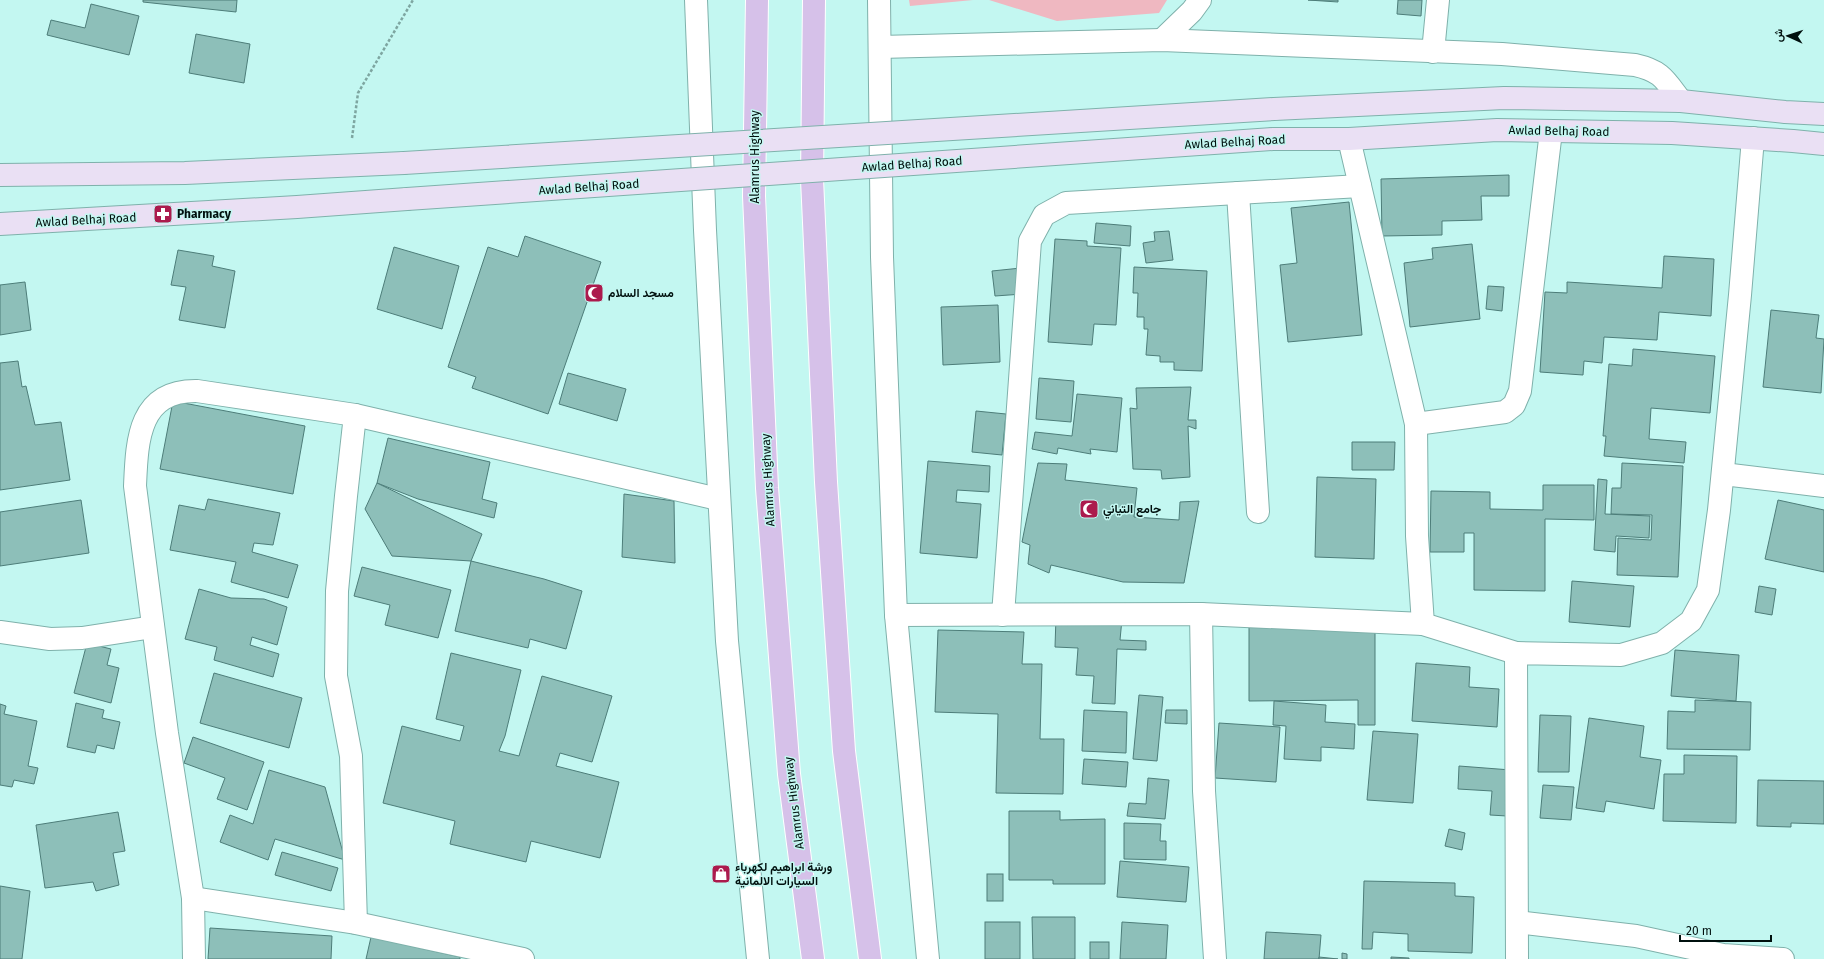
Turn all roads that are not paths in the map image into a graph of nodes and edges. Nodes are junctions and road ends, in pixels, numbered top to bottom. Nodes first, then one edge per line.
1 (696, 0) edge
2 (756, 0) edge
3 (814, 0) edge
4 (879, 0) edge
5 (1200, 0) edge
6 (1438, 0) edge
7 (1162, 40) junction
8 (880, 47) junction
9 (1433, 52) junction
10 (1681, 101) junction
11 (1824, 114) edge
12 (1551, 131) junction
13 (1753, 138) junction
14 (1349, 139) junction
15 (1824, 144) edge
16 (0, 175) edge
17 (1360, 186) junction
18 (1238, 193) junction
19 (0, 224) edge
20 (355, 415) junction
21 (1416, 424) junction
22 (1723, 474) junction
23 (1824, 486) edge
24 (718, 499) junction
25 (1258, 512) dead end
26 (1201, 614) junction
27 (1003, 615) junction
28 (896, 616) junction
29 (1422, 624) junction
30 (153, 627) junction
31 (0, 632) edge
32 (1516, 653) junction
33 (193, 898) junction
34 (1517, 922) junction
35 (356, 923) junction
36 (194, 959) edge
37 (523, 959) edge
38 (758, 959) edge
39 (812, 959) edge
40 (870, 959) edge
41 (928, 959) edge
42 (1214, 959) edge
43 (1517, 959) edge
44 (1783, 959) edge

1 - 24 street
2 - 39 main road, Alamrus Highway
3 - 40 main road
4 - 8 street
5 - 7 street
6 - 9 street
7 - 8 street
7 - 9 street
8 - 28 street
9 - 10 street
10 - 11 main road
10 - 16 main road, bridge
12 - 13 main road, Awlad Belhaj Road
12 - 14 main road, Awlad Belhaj Road
12 - 21 street
13 - 15 main road, Awlad Belhaj Road
13 - 22 street
14 - 17 street
14 - 19 main road, Awlad Belhaj Road, bridge
17 - 18 street
17 - 21 street
18 - 25 street
18 - 27 street
20 - 24 street
20 - 30 street
20 - 35 street
21 - 29 street
22 - 23 street
22 - 32 street
24 - 38 street
26 - 27 street
26 - 29 street
26 - 42 street
27 - 28 street
28 - 41 street
29 - 32 street
30 - 31 street
30 - 33 street
32 - 34 street
33 - 35 street
33 - 36 street
34 - 43 street
34 - 44 street
35 - 37 street

